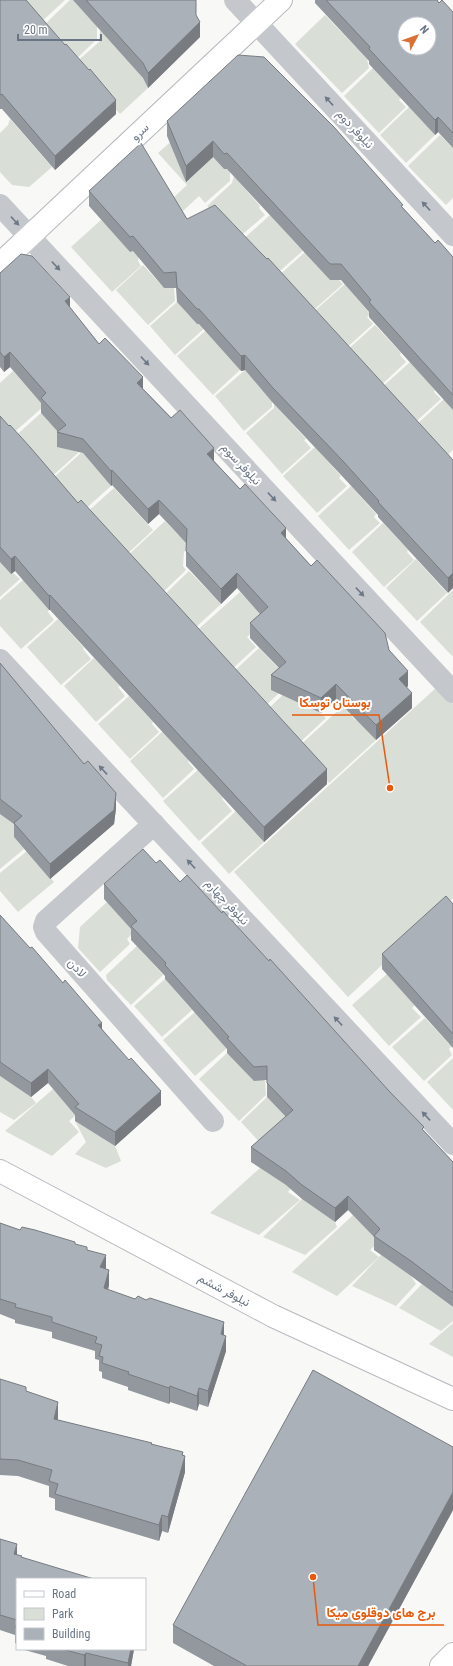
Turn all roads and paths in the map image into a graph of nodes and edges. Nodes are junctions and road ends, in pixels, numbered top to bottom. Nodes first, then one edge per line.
1 (235, 0) edge
2 (281, 0) edge
3 (256, 23) junction
4 (0, 205) edge
5 (453, 235) edge
6 (30, 237) junction
7 (0, 264) edge
8 (0, 660) edge
9 (453, 692) edge
10 (154, 824) junction
11 (213, 1121) dead end
12 (453, 1144) edge
13 (0, 1171) edge
14 (453, 1399) edge
15 (453, 1654) edge
16 (441, 1666) edge

1 - 3 street, نیلوفر دوم
2 - 3 street, سرو
5 -> 3 street, نیلوفر دوم
3 - 6 street, سرو
4 -> 6 street, نیلوفر سوم
6 - 7 street, سرو
6 -> 9 street, نیلوفر سوم
10 -> 8 street, نیلوفر چهارم
10 - 11 street, لادن
12 -> 10 street, نیلوفر چهارم
13 - 14 street, نیلوفر ششم
15 - 16 street

